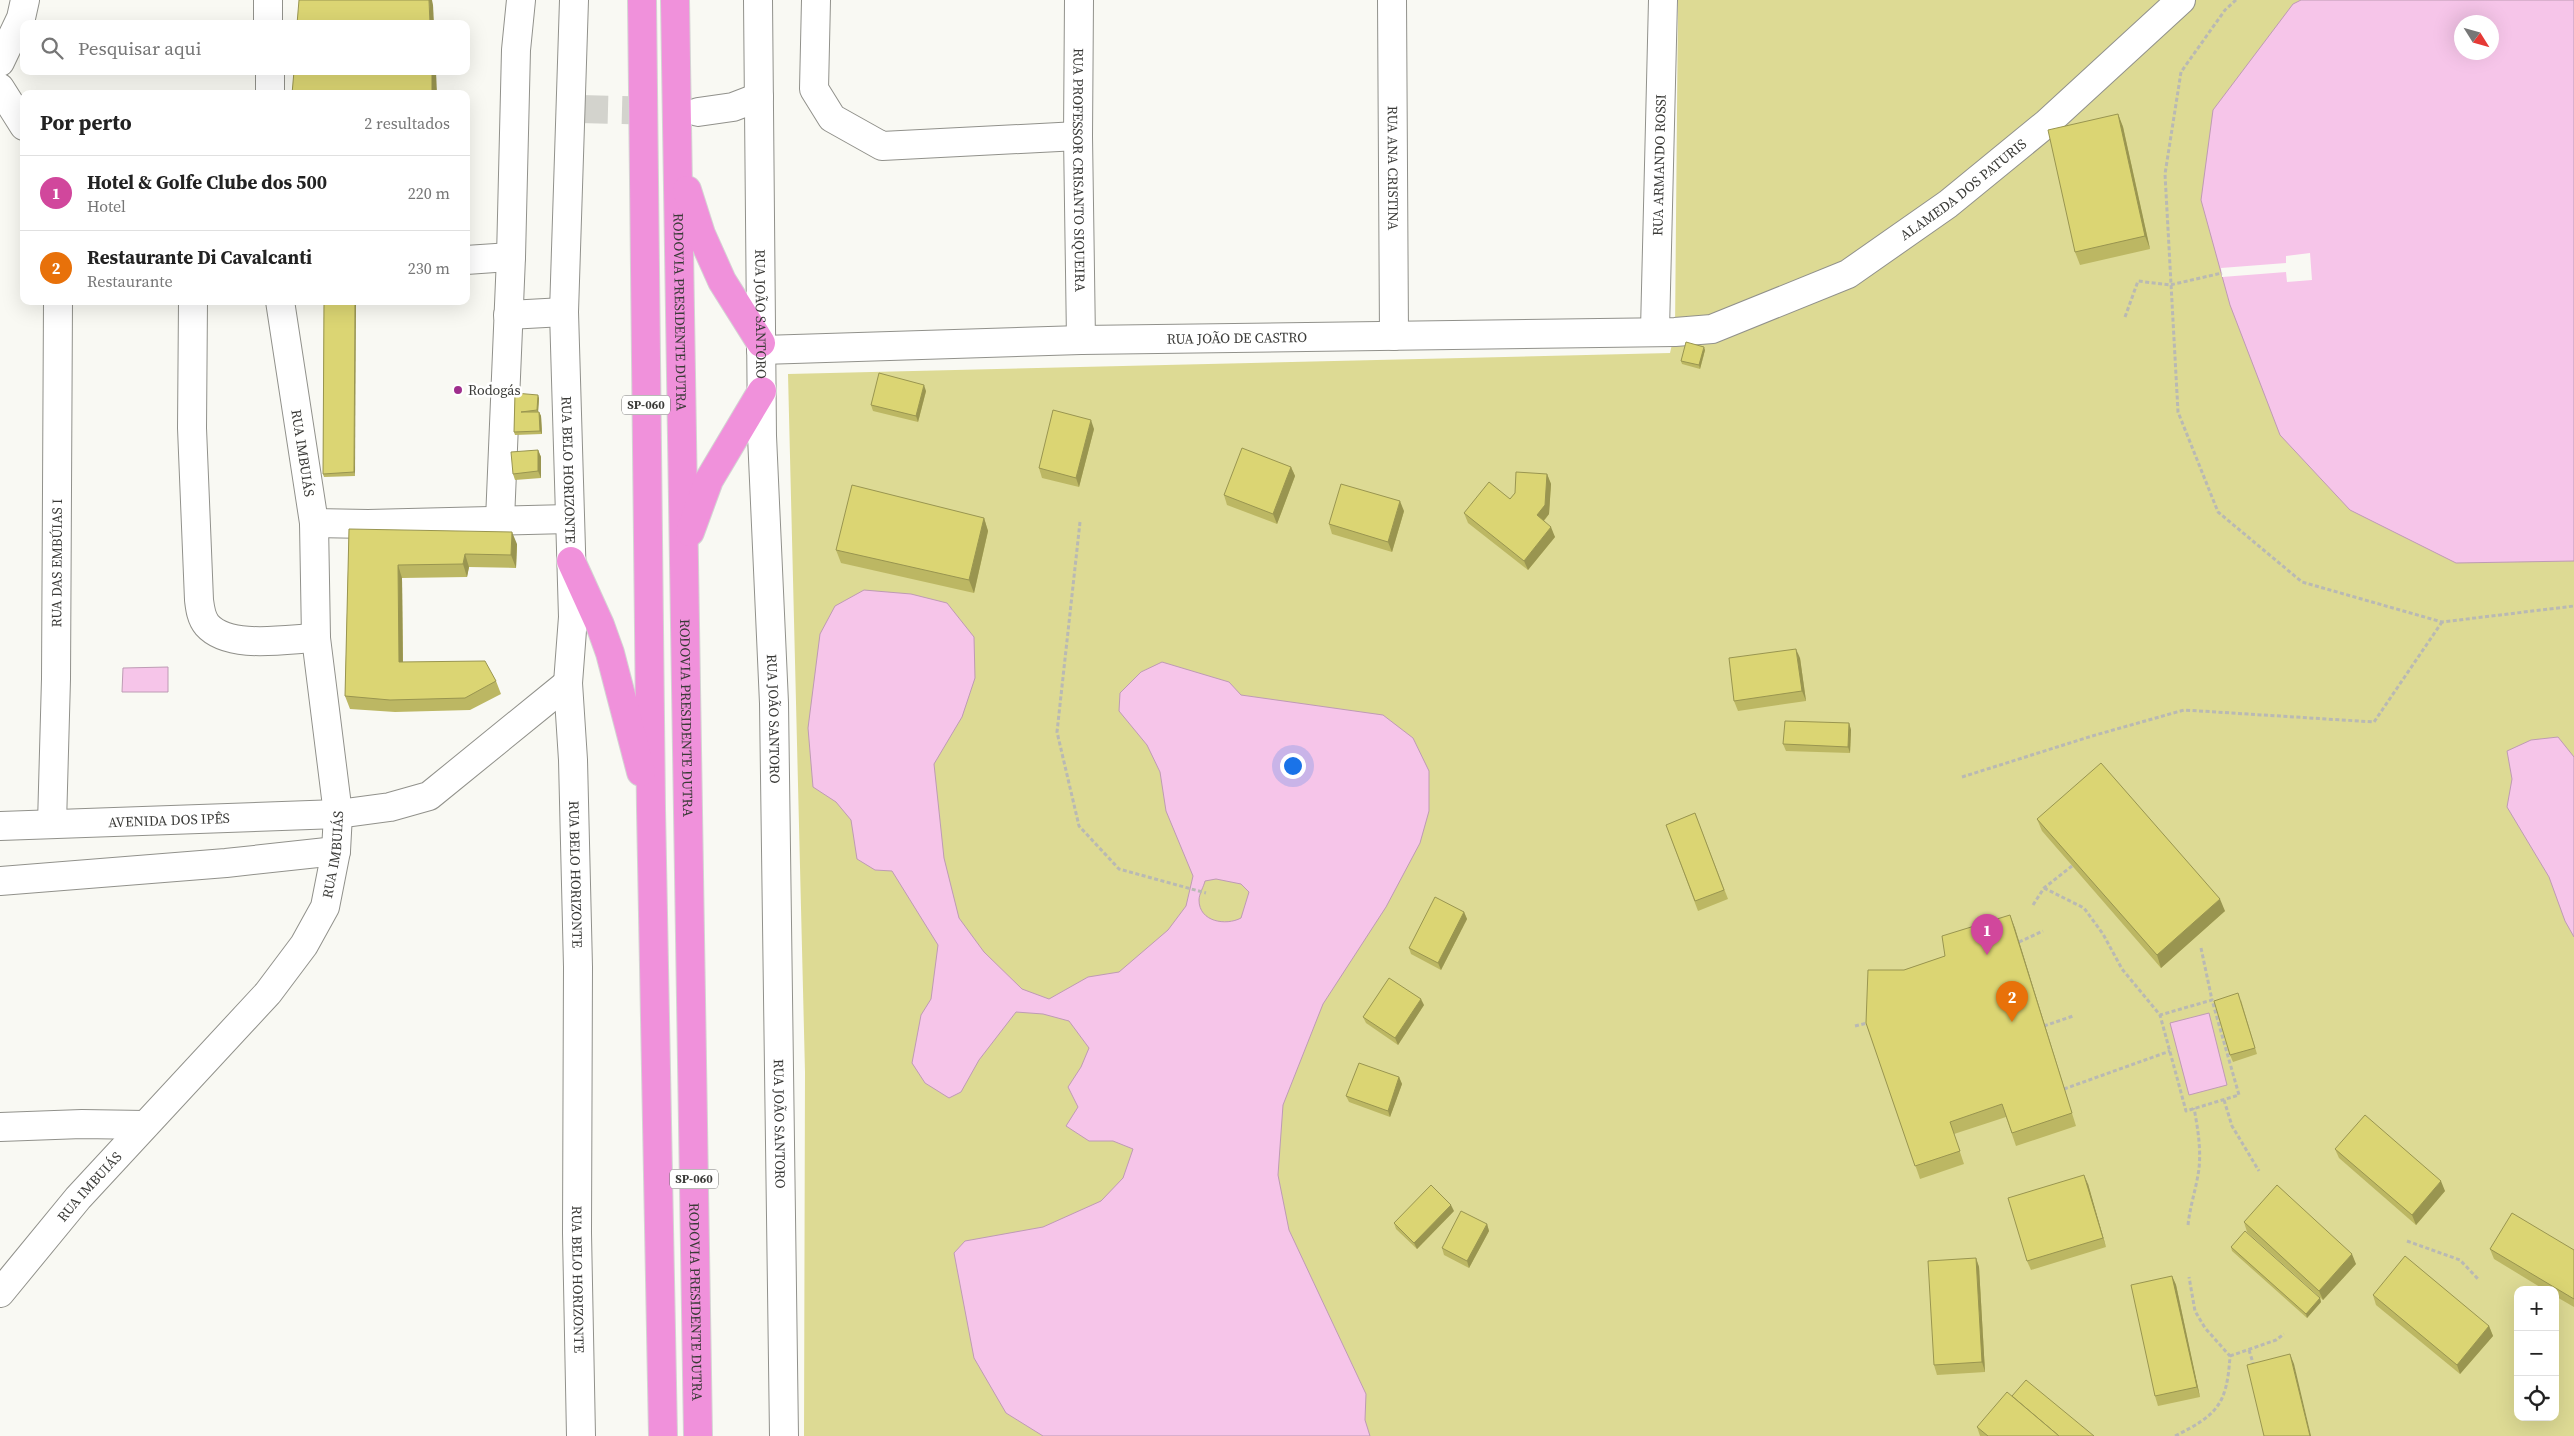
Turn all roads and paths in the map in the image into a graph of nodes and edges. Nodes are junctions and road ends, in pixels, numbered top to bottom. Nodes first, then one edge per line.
1 (25, 0) edge
2 (268, 0) edge
3 (521, 0) edge
4 (574, 0) edge
5 (642, 0) edge
6 (675, 0) edge
7 (758, 0) edge
8 (816, 0) edge
9 (1079, 0) edge
10 (1392, 0) edge
11 (1663, 0) edge
12 (2181, 0) edge
13 (2236, 0) edge
14 (20, 20) edge
15 (20, 20) edge
16 (268, 20) edge
17 (0, 62) edge
18 (270, 75) edge
19 (0, 88) edge
20 (270, 90) edge
21 (759, 97) junction
22 (698, 112) tunnel mouth
23 (20, 120) edge
24 (1078, 136) junction
25 (678, 159) junction
26 (512, 257) junction
27 (470, 260) edge
28 (2222, 273) dead end
29 (2170, 285) junction
30 (58, 305) edge
31 (193, 305) edge
32 (281, 305) edge
33 (564, 312) junction
34 (508, 315) junction
35 (2125, 317) dead end
36 (1712, 329) joint
37 (1655, 330) junction
38 (1394, 336) junction
39 (1081, 340) junction
40 (761, 347) junction
41 (762, 391) junction
42 (569, 518) junction
43 (500, 520) junction
44 (1080, 522) dead end
45 (314, 523) junction
46 (684, 552) junction
47 (571, 560) junction
48 (2574, 606) edge
49 (2442, 622) junction
50 (316, 638) junction
51 (568, 683) junction
52 (1962, 777) dead end
53 (651, 809) junction
54 (338, 814) junction
55 (52, 824) junction
56 (0, 826) edge
57 (336, 851) junction
58 (2072, 866) edge
59 (0, 881) edge
60 (2044, 888) junction
61 (1206, 893) dead end
62 (2033, 905) dead end
63 (2042, 931) dead end
64 (2019, 942) edge
65 (2201, 948) dead end
66 (2212, 1000) junction
67 (2160, 1015) junction
68 (2073, 1016) dead end
69 (1871, 1022) edge
70 (1855, 1026) dead end
71 (2044, 1026) edge
72 (2170, 1051) junction
73 (2064, 1089) edge
74 (2224, 1100) junction
75 (2194, 1108) junction
76 (145, 1125) junction
77 (0, 1127) edge
78 (2259, 1171) dead end
79 (2188, 1224) dead end
80 (2407, 1241) dead end
81 (2189, 1277) dead end
82 (2478, 1279) dead end
83 (0, 1293) edge
84 (2284, 1334) dead end
85 (2250, 1350) junction
86 (2230, 1356) junction
87 (2256, 1373) edge
88 (581, 1436) edge
89 (663, 1436) edge
90 (698, 1436) edge
91 (784, 1436) edge
92 (2175, 1436) edge

1 - 15 street
2 - 16 street
3 - 26 street
4 - 33 street, RUA BELO HORIZONTE
5 - 53 highway, SP-060
6 - 25 highway, RODOVIA PRESIDENTE DUTRA / SP-060
7 - 21 street, RUA JOÃO SANTORO
8 - 24 street
9 - 24 street, RUA PROFESSOR CRISANTO SIQUEIRA
10 - 38 street, RUA ANA CRISTINA
11 - 37 street, RUA ARMANDO ROSSI
12 - 36 street, ALAMEDA DOS PATURIS
13 - 29 path
14 - 17 street
18 - 20 street
19 - 23 street
21 - 22 street
21 - 40 street, RUA JOÃO SANTORO
24 - 39 street, RUA PROFESSOR CRISANTO SIQUEIRA
25 - 40 highway
25 - 46 highway, RODOVIA PRESIDENTE DUTRA / SP-060
26 - 27 street
26 - 34 street
28 - 29 path
29 - 35 path
29 - 49 path
30 - 55 street, RUA DAS EMBÚIAS I
31 - 50 street
32 - 45 street, RUA IMBUIÁS
33 - 34 street
33 - 42 street, RUA BELO HORIZONTE
34 - 43 street
36 - 37 street, RUA JOÃO DE CASTRO
37 - 38 street, RUA JOÃO DE CASTRO
38 - 39 street, RUA JOÃO DE CASTRO
39 - 40 street, RUA JOÃO DE CASTRO
40 - 41 street, RUA JOÃO SANTORO
41 - 46 highway
41 - 91 street, RUA JOÃO SANTORO
42 - 43 street
42 - 47 street, RUA BELO HORIZONTE
43 - 45 street
44 - 61 path
45 - 50 street, RUA IMBUIÁS
46 - 90 highway, RODOVIA PRESIDENTE DUTRA / SP-060
47 - 51 street, RUA BELO HORIZONTE
47 - 53 highway
48 - 49 path
49 - 52 path
50 - 54 street, RUA IMBUIÁS
51 - 54 street, AVENIDA DOS IPÊS
51 - 88 street, RUA BELO HORIZONTE
53 - 89 highway, SP-060
54 - 55 street, AVENIDA DOS IPÊS
54 - 57 street, RUA IMBUIÁS
55 - 56 street, AVENIDA DOS IPÊS
57 - 59 street
57 - 76 street, RUA IMBUIÁS
58 - 60 path
60 - 62 path
60 - 67 path
63 - 64 path
65 - 66 path
66 - 67 path
66 - 74 path
67 - 72 path
68 - 71 path
69 - 70 path
72 - 73 path
72 - 75 path
74 - 75 path
74 - 78 path
75 - 79 path
76 - 77 street
76 - 83 street, RUA IMBUIÁS
80 - 82 path
81 - 86 path
84 - 85 path
85 - 86 path
85 - 87 path
86 - 92 path

